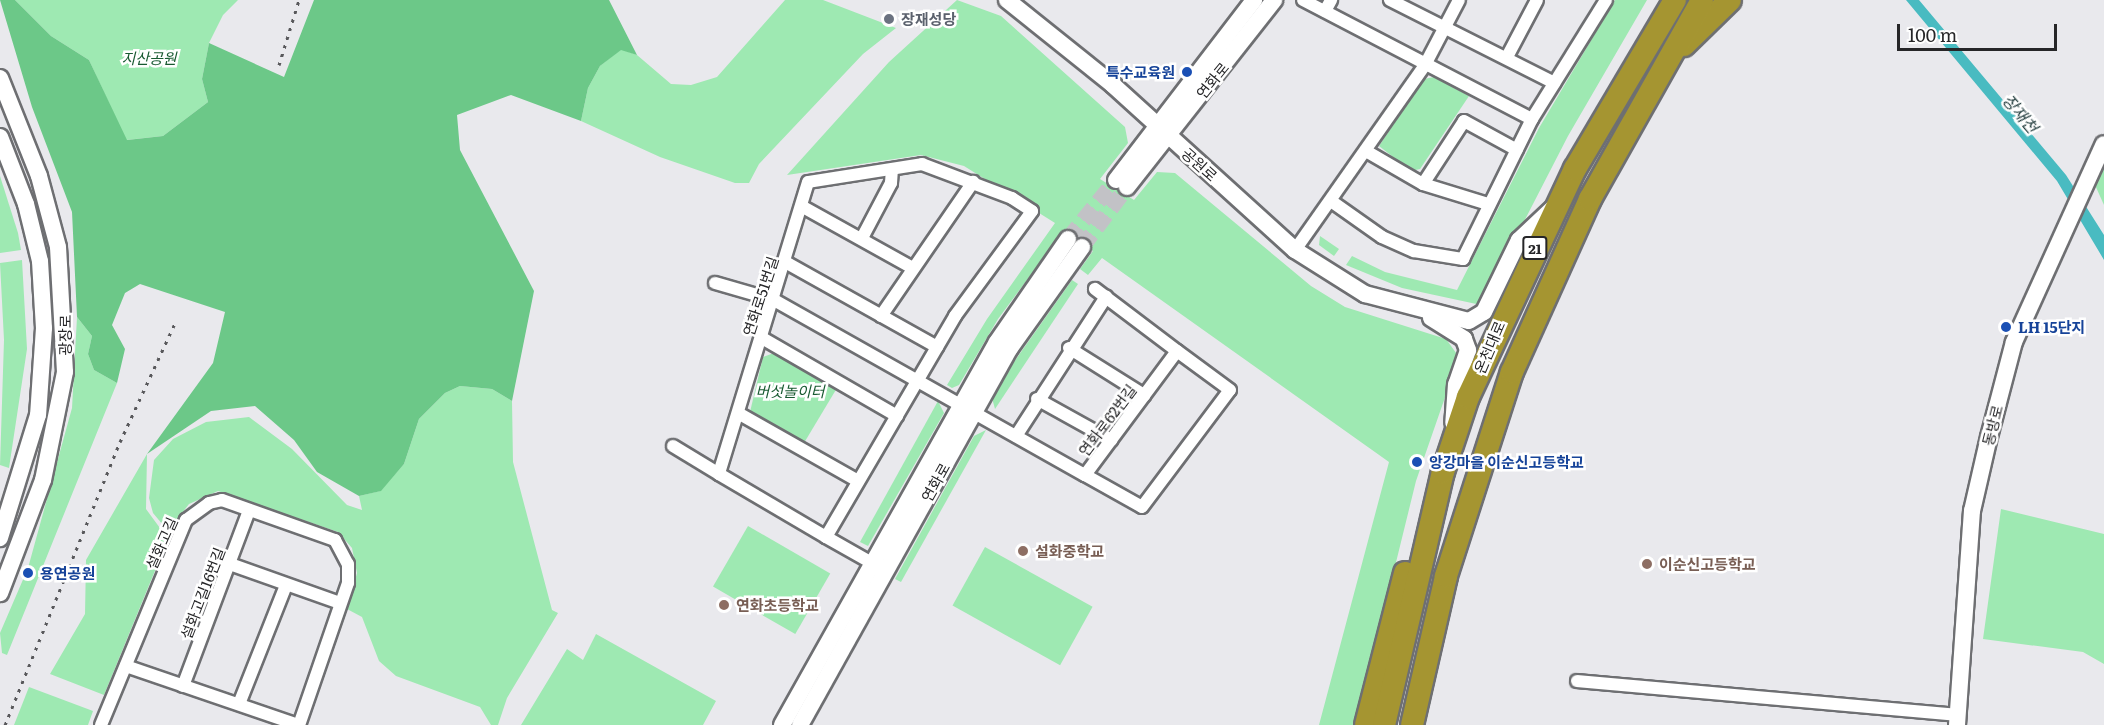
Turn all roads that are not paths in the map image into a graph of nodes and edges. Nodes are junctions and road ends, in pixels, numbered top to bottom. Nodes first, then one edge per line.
1 (1007, 0) edge
2 (1254, 0) edge
3 (1274, 0) edge
4 (1303, 0) edge
5 (1392, 0) edge
6 (1459, 0) edge
7 (1537, 0) edge
8 (1606, 0) edge
9 (1661, 0) edge
10 (1675, 0) edge
11 (1702, 0) edge
12 (1730, 0) edge
13 (1328, 6) edge
14 (1446, 28) junction
15 (1643, 50) junction
16 (1507, 57) junction
17 (1425, 65) junction
18 (1660, 69) junction
19 (0, 78) edge
20 (1554, 83) junction
21 (1532, 119) junction
22 (1162, 130) junction
23 (0, 137) edge
24 (2104, 144) edge
25 (1517, 150) junction
26 (1366, 151) junction
27 (892, 170) junction
28 (973, 182) junction
29 (1122, 183) tunnel mouth
30 (1423, 184) junction
31 (1331, 201) junction
32 (1488, 204) junction
33 (1557, 204) junction
34 (803, 207) junction
35 (862, 238) junction
36 (1075, 243) tunnel mouth
37 (1295, 250) junction
38 (787, 263) junction
39 (911, 267) junction
40 (715, 283) dead end
41 (1095, 289) dead end
42 (1106, 297) junction
43 (774, 300) junction
44 (1406, 306) junction
45 (881, 316) junction
46 (762, 338) junction
47 (936, 347) junction
48 (1069, 348) junction
49 (1177, 351) junction
50 (1512, 372) junction
51 (918, 381) junction
52 (1144, 395) junction
53 (1036, 399) junction
54 (967, 409) junction
55 (738, 413) junction
56 (897, 416) junction
57 (1016, 436) junction
58 (1111, 440) junction
59 (1452, 442) junction
60 (673, 446) dead end
61 (718, 474) junction
62 (1085, 475) junction
63 (858, 481) junction
64 (249, 510) junction
65 (1433, 513) junction
66 (826, 537) junction
67 (0, 538) edge
68 (872, 562) junction
69 (230, 564) junction
70 (286, 585) junction
71 (0, 593) edge
72 (340, 603) junction
73 (126, 666) junction
74 (1577, 681) dead end
75 (183, 686) junction
76 (239, 704) junction
77 (1956, 720) edge
78 (101, 725) edge
79 (298, 725) edge
80 (783, 725) edge
81 (800, 725) edge
82 (1366, 725) edge
83 (1384, 725) edge
84 (1412, 725) edge
85 (1425, 725) edge

1 - 22 street, 공원로
2 - 22 street, 연화로
3 - 22 street, 연화로
4 - 13 street
5 - 14 street
6 - 14 street
7 - 16 street
8 - 20 street
9 - 15 highway
10 - 15 highway, 온천대로 / 21
11 - 18 highway, 온천대로 / 21
12 - 18 highway
13 - 17 street
14 - 16 street
14 - 17 street
15 - 33 highway, 온천대로 / 21
16 - 20 street
17 - 21 street
17 - 26 street
18 - 50 highway, 온천대로 / 21
19 - 71 street, 광장로
20 - 21 street
21 - 25 street
22 - 29 street, 연화로
22 - 37 street, 공원로
23 - 67 street, 광장로
24 - 77 street, 동방로
25 - 30 street
25 - 32 street
26 - 30 street
26 - 31 street
27 - 28 street, 연화로51번길
27 - 34 street, 연화로51번길
27 - 35 street
28 - 39 street
28 - 47 street, 연화로51번길
30 - 32 street
31 - 32 street
31 - 37 street
33 - 44 street
33 - 59 highway, 온천대로 / 21
34 - 35 street
34 - 38 street, 연화로51번길
35 - 39 street
36 - 54 street, 연화로
37 - 44 street, 공원로
38 - 43 street, 연화로51번길
38 - 45 street
39 - 45 street
40 - 43 street
41 - 42 street
42 - 48 street
42 - 49 street
43 - 46 street, 연화로51번길
43 - 51 street
44 - 59 street
45 - 47 street
46 - 55 street, 연화로51번길
46 - 56 street
47 - 51 street
48 - 52 street
48 - 53 street
49 - 52 street, 연화로62번길
49 - 62 street
50 - 84 highway, 온천대로 / 21
50 - 85 highway
51 - 54 street
51 - 56 street
52 - 58 street, 연화로62번길
53 - 57 street
53 - 58 street
54 - 57 street, 연화로62번길
54 - 68 street, 연화로
54 - 81 street, 연화로
55 - 61 street, 연화로51번길
55 - 63 street
56 - 63 street
57 - 62 street, 연화로62번길
58 - 62 street, 연화로62번길
59 - 65 highway, 온천대로 / 21
60 - 61 street
61 - 66 street
63 - 66 street
64 - 69 street, 설화고길16번길
64 - 72 street, 설화고길
64 - 73 street, 설화고길
65 - 82 highway
65 - 83 highway, 온천대로 / 21
66 - 68 street
68 - 80 street, 연화로
69 - 70 street
69 - 75 street, 설화고길16번길
70 - 72 street
70 - 76 street
72 - 79 street, 설화고길
73 - 75 street
73 - 78 street, 설화고길
74 - 77 street
75 - 76 street
76 - 79 street

